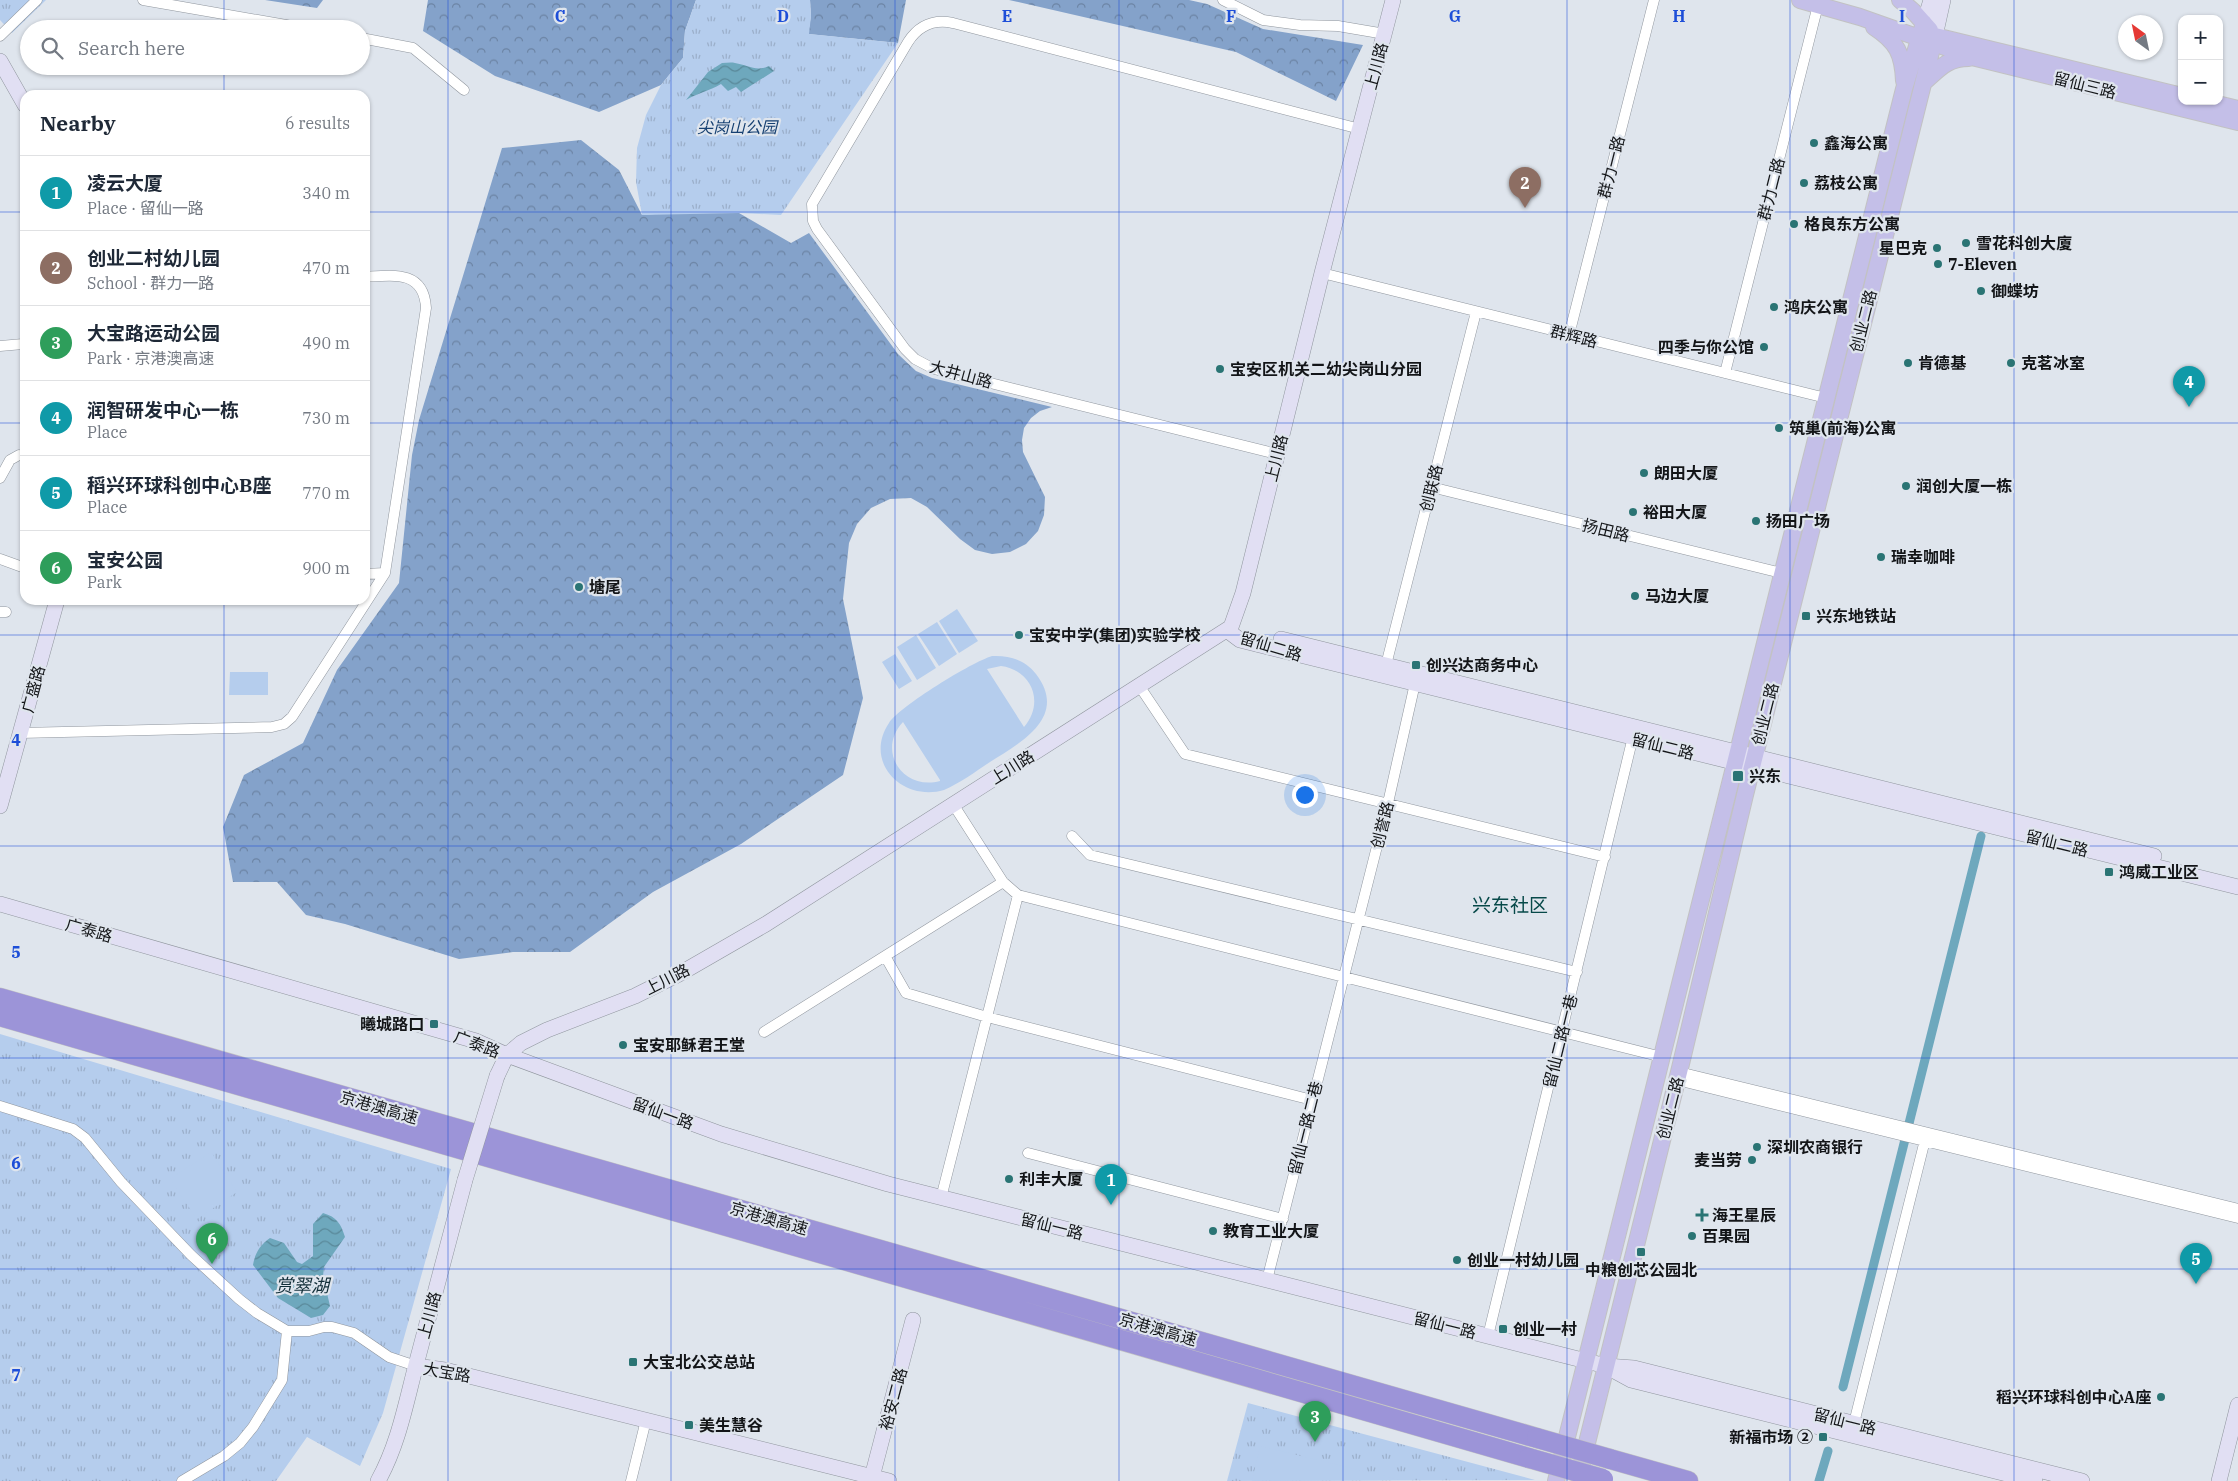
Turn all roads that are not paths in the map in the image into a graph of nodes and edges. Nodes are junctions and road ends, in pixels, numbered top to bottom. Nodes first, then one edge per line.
1 (37, 0) edge
2 (143, 0) edge
3 (1223, 0) edge
4 (1394, 0) edge
5 (1654, 0) edge
6 (1900, 0) edge
7 (1931, 0) edge
8 (1943, 0) edge
9 (1805, 2) edge
10 (1860, 18) junction
11 (257, 20) edge
12 (1384, 34) junction
13 (0, 36) edge
14 (1928, 36) junction
15 (370, 40) edge
16 (1976, 58) junction
17 (0, 61) edge
18 (1923, 83) junction
19 (1904, 89) junction
20 (464, 90) dead end
21 (2178, 95) edge
22 (20, 96) edge
23 (2220, 105) edge
24 (2238, 110) edge
25 (2238, 122) edge
26 (1360, 129) junction
27 (1322, 273) junction
28 (370, 277) edge
29 (1476, 312) junction
30 (1569, 334) junction
31 (20, 344) edge
32 (0, 346) edge
33 (1725, 373) junction
34 (1826, 398) junction
35 (1277, 454) junction
36 (19, 455) dead end
37 (0, 478) edge
38 (1431, 486) junction
39 (0, 559) edge
40 (20, 566) edge
41 (385, 573) junction
42 (1781, 573) junction
43 (370, 574) edge
44 (370, 596) edge
45 (56, 605) edge
46 (364, 605) edge
47 (1228, 631) junction
48 (1386, 665) junction
49 (1416, 678) junction
50 (1140, 687) junction
51 (20, 734) junction
52 (1631, 745) dead end
53 (1735, 758) junction
54 (1753, 762) junction
55 (1388, 803) junction
56 (953, 804) junction
57 (0, 806) edge
58 (1072, 836) dead end
59 (1605, 857) junction
60 (2238, 878) edge
61 (1002, 882) junction
62 (2238, 887) edge
63 (1018, 895) junction
64 (0, 904) edge
65 (0, 914) edge
66 (1358, 920) junction
67 (885, 956) junction
68 (1577, 972) junction
69 (1343, 977) junction
70 (0, 998) edge
71 (0, 1016) edge
72 (987, 1017) junction
73 (1562, 1031) junction
74 (764, 1032) dead end
75 (507, 1055) junction
76 (1662, 1057) junction
77 (1678, 1076) junction
78 (1312, 1100) junction
79 (0, 1106) edge
80 (1926, 1137) junction
81 (1028, 1154) dead end
82 (941, 1198) junction
83 (2238, 1209) edge
84 (2238, 1218) edge
85 (1283, 1219) junction
86 (1267, 1280) junction
87 (913, 1320) dead end
88 (287, 1330) junction
89 (1488, 1336) junction
90 (1585, 1361) junction
91 (416, 1366) junction
92 (1606, 1366) junction
93 (2238, 1405) edge
94 (1854, 1423) junction
95 (645, 1424) junction
96 (2238, 1433) edge
97 (871, 1480) edge
98 (1607, 1480) edge
99 (182, 1481) edge
100 (378, 1481) edge
101 (390, 1481) edge
102 (631, 1481) edge
103 (856, 1481) edge
104 (889, 1481) edge
105 (1556, 1481) edge
106 (1578, 1481) edge
107 (1688, 1481) edge
108 (2035, 1481) edge
109 (2082, 1481) edge
110 (2219, 1481) edge
111 (2226, 1481) edge

1 - 13 street
2 - 11 street
3 - 12 street
4 - 12 main road, 上川路
5 - 30 street, 群力一路
6 - 14 main road
7 - 14 main road
8 - 14 main road
9 - 10 main road
9 - 33 street, 群力二路
10 - 14 main road
10 - 19 main road, 创业二路
12 - 26 main road, 上川路
14 - 16 main road, 留仙三路
14 - 18 main road, 创业二路
14 - 19 main road, 创业二路
14 - 21 main road, 留仙三路
15 - 20 street
16 - 18 main road
16 - 25 main road, 留仙三路
17 - 22 main road
18 - 54 main road, 创业二路
19 - 34 main road, 创业二路
23 - 24 main road
26 - 27 main road, 上川路
26 - 35 street, 大井山路
27 - 29 street, 群辉路
27 - 35 main road, 上川路
28 - 41 street
29 - 30 street, 群辉路
29 - 38 street, 创联路
30 - 33 street, 群辉路
31 - 32 street
33 - 34 street, 群辉路
34 - 42 main road, 创业二路
35 - 47 main road, 上川路
36 - 37 street
38 - 42 street, 扬田路
38 - 48 street, 创联路
39 - 40 street
41 - 43 street
41 - 44 street
42 - 53 main road, 创业二路
45 - 51 main road, 广盛路
46 - 51 street
47 - 48 main road, 留仙二路
47 - 49 main road, 留仙二路
47 - 50 main road, 上川路
48 - 49 main road, 留仙二路
49 - 53 main road, 留仙二路
49 - 55 street, 创誉路
50 - 55 street
50 - 56 main road, 上川路
51 - 57 main road, 广盛路
52 - 59 street, 留仙二路一巷
53 - 54 main road, 留仙二路
53 - 76 main road, 创业二路
54 - 60 main road, 留仙二路
54 - 62 main road, 留仙二路
54 - 77 main road, 创业二路
55 - 59 street
55 - 66 street, 创誉路
56 - 61 street
56 - 75 main road, 上川路
58 - 66 street
59 - 68 street, 留仙二路一巷
61 - 63 street
61 - 67 street
63 - 69 street
63 - 72 street
64 - 75 main road, 广泰路
65 - 75 main road, 广泰路
66 - 68 street
66 - 69 street, 创誉路
67 - 72 street
67 - 74 street
68 - 73 street, 留仙二路一巷
69 - 73 street
69 - 78 street, 留仙一路二巷
70 - 107 highway, 京港澳高速, bridge
71 - 98 highway, 京港澳高速, bridge
72 - 78 street
72 - 82 street
73 - 76 street
73 - 89 street, 留仙二路一巷
75 - 82 main road, 留仙一路
75 - 91 main road, 上川路, bridge
76 - 90 main road, 创业二路
77 - 80 street
77 - 92 main road, 创业二路
78 - 85 street, 留仙一路二巷
79 - 88 street
80 - 83 street
80 - 84 street
80 - 94 street
81 - 85 street
82 - 86 main road, 留仙一路
85 - 86 street, 留仙一路二巷
86 - 89 main road, 留仙一路
87 - 97 main road, 裕安二路
88 - 91 street
88 - 99 street
89 - 90 main road, 留仙一路
90 - 92 main road, 留仙一路
90 - 105 main road, 创业二路
91 - 95 main road, 大宝路
91 - 100 main road, 上川路
91 - 101 main road, 上川路
92 - 94 main road, 留仙一路
92 - 106 main road, 创业二路
92 - 108 main road, 留仙一路
93 - 110 main road
94 - 109 main road, 留仙一路
95 - 97 main road, 大宝路
95 - 102 street
95 - 103 main road, 大宝路
96 - 111 main road
97 - 104 main road, 大宝路

